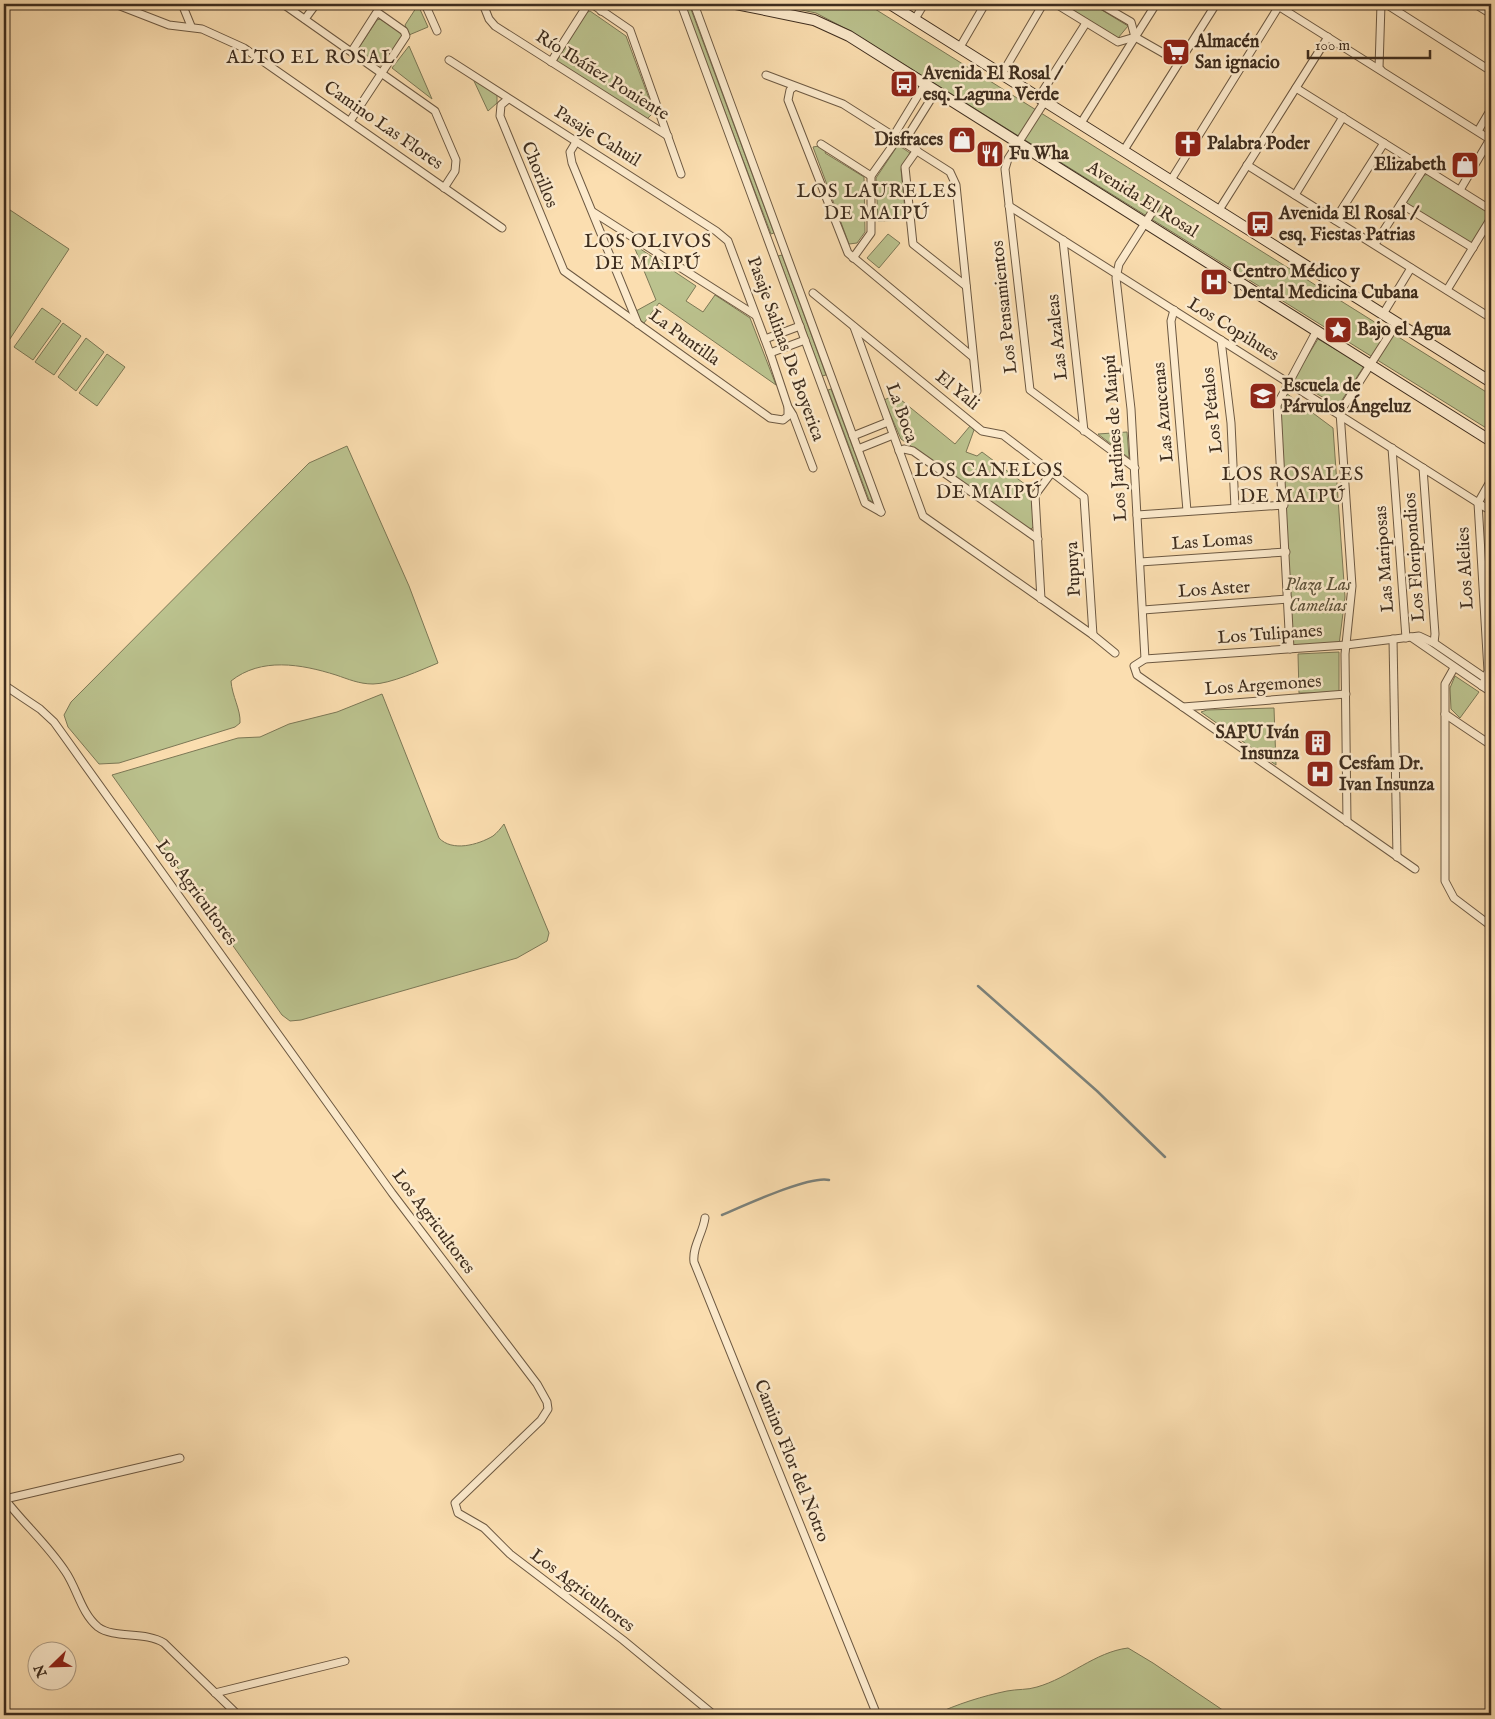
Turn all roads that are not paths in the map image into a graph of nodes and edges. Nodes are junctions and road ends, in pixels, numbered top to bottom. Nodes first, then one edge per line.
1 (118, 4) edge
2 (182, 4) edge
3 (283, 4) edge
4 (316, 4) edge
5 (425, 4) edge
6 (483, 4) edge
7 (590, 4) edge
8 (606, 4) edge
9 (681, 4) edge
10 (694, 4) edge
11 (736, 4) edge
12 (890, 4) edge
13 (924, 4) edge
14 (985, 4) edge
15 (1043, 4) edge
16 (1056, 4) edge
17 (1100, 4) edge
18 (1156, 4) edge
19 (1216, 4) edge
20 (1381, 4) edge
21 (1386, 4) edge
22 (1475, 4) edge
23 (1277, 5) edge
24 (602, 11) junction
25 (1491, 14) edge
26 (915, 18) junction
27 (305, 19) junction
28 (1086, 23) junction
29 (191, 26) junction
30 (437, 30) dead end
31 (1135, 37) junction
32 (1328, 37) junction
33 (960, 47) junction
34 (352, 51) junction
35 (449, 60) dead end
36 (551, 62) junction
37 (1179, 62) junction
38 (1381, 70) junction
39 (1491, 71) edge
40 (383, 72) junction
41 (766, 74) dead end
42 (1002, 74) junction
43 (925, 84) junction
44 (794, 87) junction
45 (1296, 88) junction
46 (936, 91) junction
47 (508, 99) junction
48 (1042, 99) junction
49 (1491, 109) edge
50 (1344, 117) junction
51 (350, 121) junction
52 (1081, 123) junction
53 (1478, 131) junction
54 (668, 136) junction
55 (899, 138) junction
56 (1491, 140) edge
57 (576, 142) junction
58 (1018, 142) junction
59 (1384, 143) junction
60 (821, 144) dead end
61 (917, 150) junction
62 (1124, 150) junction
63 (1248, 165) junction
64 (1424, 168) junction
65 (681, 174) dead end
66 (871, 176) junction
67 (1170, 180) junction
68 (444, 188) junction
69 (1460, 190) junction
70 (1295, 196) junction
71 (1401, 204) junction
72 (1009, 206) junction
73 (1156, 206) dead end
74 (1219, 210) junction
75 (1491, 210) edge
76 (592, 212) junction
77 (1491, 218) edge
78 (1335, 220) junction
79 (1145, 222) junction
80 (502, 228) dead end
81 (1062, 240) junction
82 (728, 241) joint
83 (782, 242) junction
84 (1375, 244) junction
85 (771, 246) junction
86 (1473, 248) junction
87 (853, 258) junction
88 (560, 265) joint
89 (1411, 268) junction
90 (1117, 274) junction
91 (966, 286) junction
92 (1447, 290) junction
93 (813, 293) dead end
94 (1174, 310) junction
95 (1383, 314) junction
96 (1490, 314) edge
97 (756, 315) junction
98 (1397, 323) junction
99 (638, 324) junction
100 (800, 326) junction
101 (854, 326) junction
102 (1317, 330) junction
103 (765, 339) junction
104 (805, 340) junction
105 (1221, 340) junction
106 (770, 353) junction
107 (974, 357) junction
108 (1370, 363) junction
109 (833, 381) junction
110 (1288, 382) junction
111 (1491, 382) edge
112 (822, 385) junction
113 (978, 391) dead end
114 (788, 408) junction
115 (1340, 415) junction
116 (888, 422) junction
117 (1084, 431) junction
118 (893, 435) junction
119 (853, 436) junction
120 (1491, 440) edge
121 (1392, 448) junction
122 (858, 449) junction
123 (899, 451) junction
124 (813, 468) dead end
125 (1135, 468) junction
126 (1423, 468) junction
127 (1052, 472) junction
128 (1491, 480) edge
129 (1085, 501) joint
130 (1478, 503) junction
131 (1284, 505) junction
132 (1235, 508) junction
133 (1491, 511) edge
134 (1188, 512) junction
135 (1137, 515) junction
136 (1038, 539) junction
137 (1286, 552) junction
138 (1140, 562) junction
139 (1041, 599) junction
140 (1288, 599) junction
141 (1143, 610) junction
142 (1093, 635) junction
143 (1409, 637) junction
144 (1393, 639) junction
145 (1434, 643) junction
146 (1346, 645) junction
147 (1290, 649) junction
148 (1115, 654) dead end
149 (1145, 659) junction
150 (1454, 668) junction
151 (1489, 680) edge
152 (4, 685) edge
153 (1482, 686) junction
154 (1491, 692) edge
155 (1346, 694) junction
156 (1183, 707) junction
157 (1445, 714) junction
158 (1490, 744) edge
159 (1491, 787) edge
160 (1347, 822) junction
161 (1397, 857) junction
162 (1414, 869) dead end
163 (1491, 926) edge
164 (705, 1218) dead end
165 (180, 1458) dead end
166 (4, 1498) edge
167 (345, 1661) dead end
168 (214, 1692) junction
169 (238, 1715) edge
170 (714, 1715) edge
171 (877, 1715) edge

1 - 29 street, Camino Las Flores
2 - 29 street
3 - 27 street
4 - 27 street
5 - 30 street
6 - 36 street, Río Ibáñez Poniente
7 - 24 street
7 - 36 street
8 - 24 street
9 - 85 street
10 - 83 street
11 - 43 street, Avenida El Rosal
12 - 26 street, Avenida El Rosal
13 - 26 street
14 - 33 street
15 - 42 street
16 - 28 street
17 - 31 street
18 - 31 street
19 - 37 street
20 - 38 street
21 - 39 street
22 - 25 street
23 - 32 street
23 - 67 street
24 - 54 street
26 - 33 street, Avenida El Rosal
27 - 34 street
28 - 31 street
28 - 48 street, Los Pensamientos
29 - 51 street, Camino Las Flores
31 - 37 street
31 - 52 street
32 - 38 street
32 - 45 street
33 - 42 street, Avenida El Rosal
34 - 40 street
34 - 40 street
35 - 47 street, Pasaje Cahuil
36 - 54 street, Río Ibáñez Poniente
37 - 62 street
38 - 53 street
40 - 51 street
40 - 68 street
41 - 44 street
42 - 48 street, Avenida El Rosal
43 - 46 street, Avenida El Rosal
43 - 55 street
44 - 55 street
44 - 87 street
45 - 50 street
45 - 63 street
46 - 55 street
46 - 58 street, Avenida El Rosal
47 - 57 street, Pasaje Cahuil
47 - 88 street, Chorillos
48 - 52 street, Avenida El Rosal
48 - 58 street, Los Pensamientos
49 - 53 street
50 - 59 street
50 - 70 street
51 - 68 street, Camino Las Flores
52 - 62 street, Avenida El Rosal
53 - 56 street
54 - 65 street
55 - 61 street
55 - 66 street
56 - 69 street
57 - 76 street
57 - 82 street, Pasaje Cahuil
58 - 72 street, Los Pensamientos
58 - 79 street, Avenida El Rosal
59 - 64 street
59 - 78 street
60 - 66 street
61 - 91 street
61 - 91 street
62 - 67 street, Avenida El Rosal
63 - 70 street
63 - 74 street
64 - 69 street
64 - 71 street
66 - 87 street
67 - 74 street, Avenida El Rosal
68 - 80 street, Camino Las Flores
69 - 75 street
70 - 78 street
71 - 84 street
71 - 86 street
72 - 81 street, Los Copihues
72 - 117 street, Los Pensamientos
73 - 79 street, Los Jardines de Maipú
74 - 95 street, Avenida El Rosal
76 - 97 street
76 - 99 street
77 - 86 street
78 - 84 street
79 - 90 street, Los Jardines de Maipú
79 - 102 street, Avenida El Rosal
81 - 90 street, Los Copihues
81 - 117 street, Las Azaleas
82 - 97 street, Pasaje Salinas De Boyerica
83 - 85 street
83 - 109 street
84 - 89 street
85 - 100 street
86 - 92 street
87 - 107 street
88 - 99 street, La Puntilla
89 - 92 street
89 - 95 street
90 - 94 street, Los Copihues
90 - 125 street, Los Jardines de Maipú
91 - 107 street
92 - 96 street
93 - 101 street, El Yali
94 - 105 street, Los Copihues
94 - 134 street, Las Azucenas
95 - 98 street, Avenida El Rosal
97 - 103 street, Pasaje Salinas De Boyerica
98 - 108 street
98 - 111 street, Avenida El Rosal
99 - 114 street, La Puntilla
100 - 103 street
100 - 104 street
101 - 116 street, La Boca
101 - 127 street, El Yali
102 - 108 street, Avenida El Rosal
102 - 110 street
103 - 106 street, Pasaje Salinas De Boyerica
104 - 106 street
104 - 112 street
105 - 110 street, Los Copihues
105 - 132 street, Los Pétalos
106 - 114 street, Pasaje Salinas De Boyerica
107 - 113 street
108 - 115 street
108 - 120 street, Avenida El Rosal
109 - 112 street
109 - 119 street
110 - 115 street, Los Copihues
110 - 131 street
112 - 122 street
114 - 124 street, Pasaje Salinas De Boyerica
115 - 121 street, Los Copihues
115 - 146 street
116 - 118 street, La Boca
116 - 119 street
117 - 125 street, Los Pensamientos
118 - 122 street
118 - 123 street, La Boca
119 - 122 street
121 - 126 street, Los Copihues
121 - 143 street, Las Mariposas
123 - 136 street
123 - 139 street, La Boca
125 - 135 street, Los Jardines de Maipú
126 - 130 street, Los Copihues
126 - 145 street, Los Floripondios
127 - 129 street, El Yali
127 - 136 street
128 - 130 street, Los Alelies
129 - 142 street, Pupuya
130 - 133 street, Los Copihues
130 - 151 street, Los Alelies
131 - 132 street
131 - 137 street
132 - 134 street
134 - 135 street
135 - 138 street, Los Jardines de Maipú
136 - 139 street
137 - 138 street, Las Lomas
137 - 140 street
138 - 141 street, Los Jardines de Maipú
139 - 142 street, La Boca
140 - 141 street, Los Aster
140 - 147 street
141 - 149 street, Los Jardines de Maipú
142 - 148 street, La Boca
143 - 144 street, Los Tulipanes
143 - 145 street, Los Tulipanes
143 - 150 street
144 - 146 street, Los Tulipanes
144 - 161 street
145 - 151 street, Los Tulipanes
146 - 147 street, Los Tulipanes
146 - 155 street
147 - 149 street, Los Tulipanes
149 - 156 street, Los Tulipanes
150 - 153 street
150 - 157 street
151 - 153 street, Los Alelies
152 - 170 street, Los Agricultores
153 - 154 street
155 - 156 street, Los Argemones
155 - 160 street
156 - 160 street
157 - 158 street
157 - 163 street
158 - 159 street
160 - 161 street
161 - 162 street
164 - 171 street, Camino Flor del Notro
165 - 166 street
166 - 168 street
167 - 168 street
168 - 169 street

